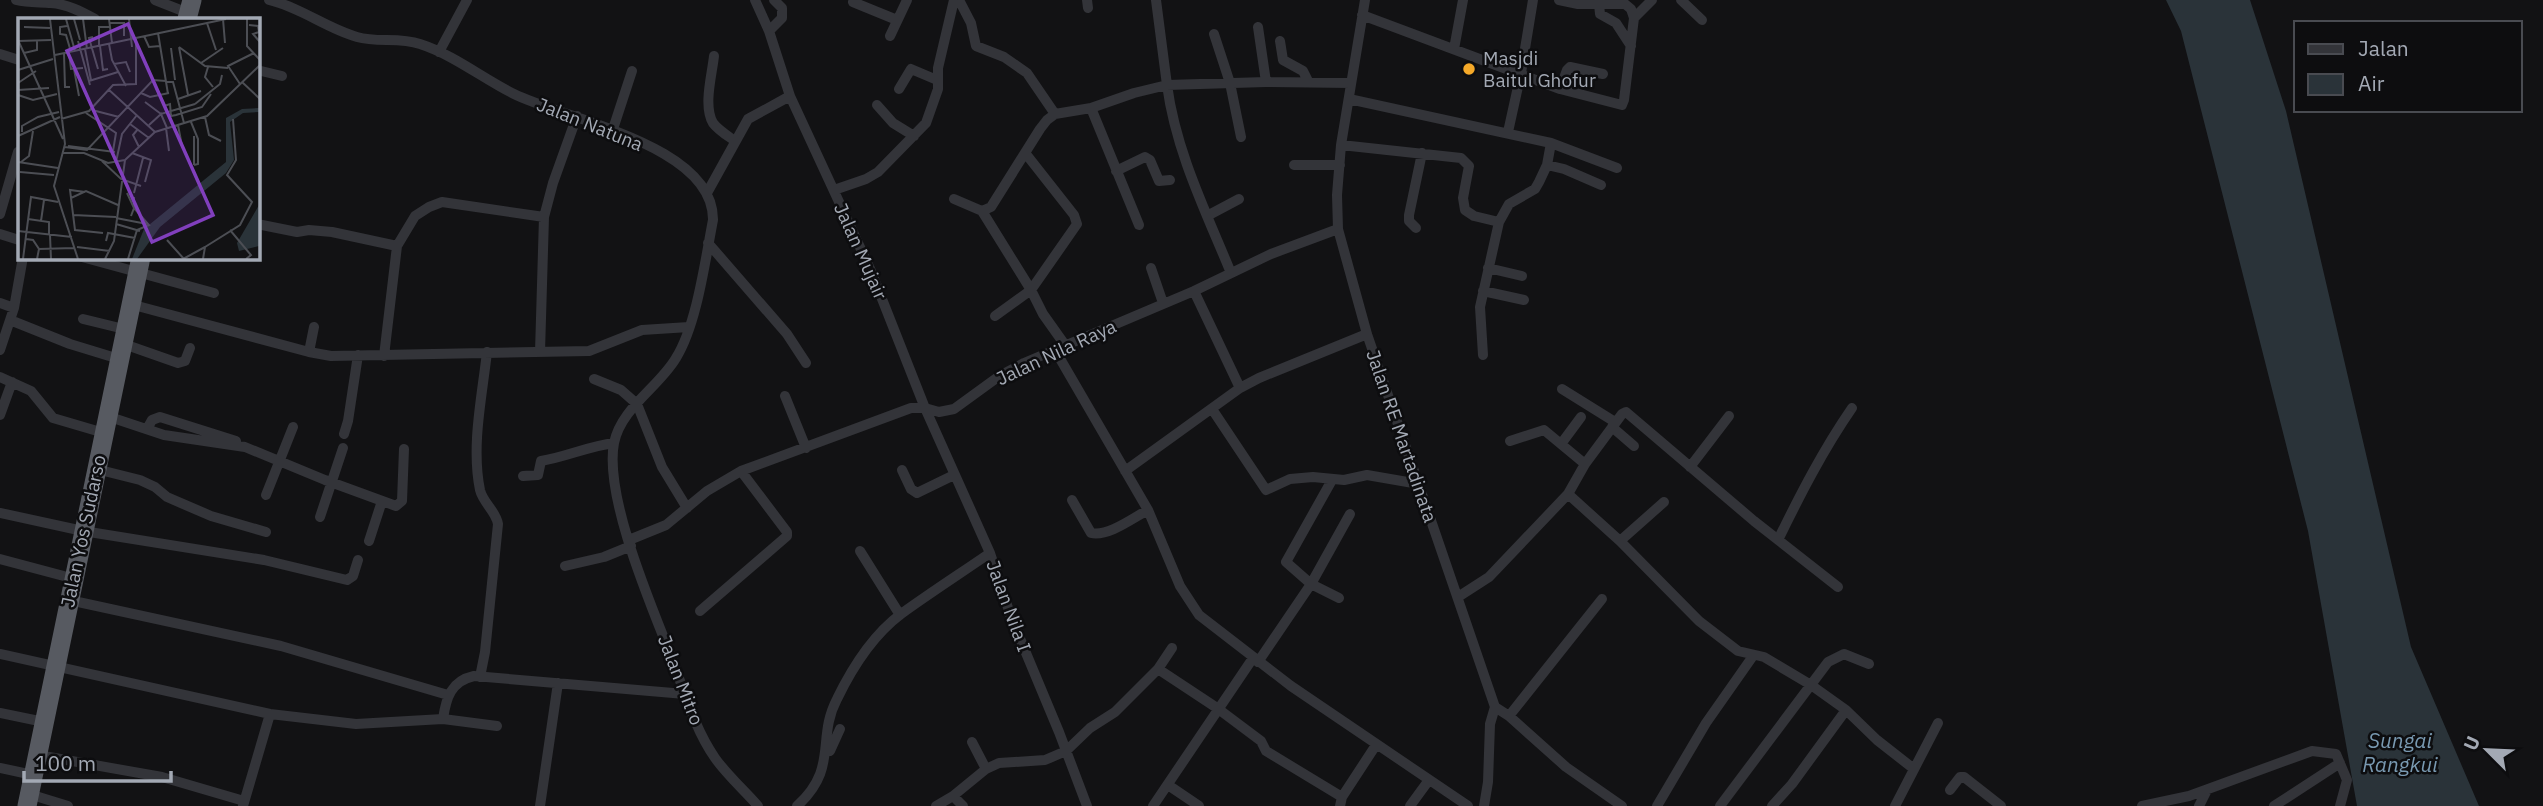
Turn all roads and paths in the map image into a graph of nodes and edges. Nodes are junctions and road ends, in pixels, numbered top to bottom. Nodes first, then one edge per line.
1 (16, 0) edge
2 (156, 0) edge
3 (269, 0) edge
4 (467, 0) edge
5 (755, 0) edge
6 (774, 0) edge
7 (907, 0) edge
8 (957, 0) edge
9 (1156, 0) edge
10 (1365, 0) edge
11 (1464, 0) edge
12 (1533, 0) edge
13 (1559, 0) edge
14 (1653, 0) edge
15 (1681, 0) edge
16 (853, 2) dead end
17 (1627, 2) edge
18 (1599, 4) junction
19 (79, 6) edge
20 (189, 11) edge
21 (1362, 15) junction
22 (94, 18) edge
23 (1634, 18) junction
24 (897, 20) junction
25 (1702, 20) dead end
26 (1258, 27) dead end
27 (769, 31) junction
28 (1214, 34) dead end
29 (890, 36) dead end
30 (1280, 41) dead end
31 (1631, 46) junction
32 (1454, 49) junction
33 (439, 52) junction
34 (0, 54) edge
35 (714, 56) dead end
36 (18, 60) edge
37 (259, 70) edge
38 (632, 71) dead end
39 (1521, 73) junction
40 (1603, 74) dead end
41 (282, 76) dead end
42 (937, 80) junction
43 (1308, 81) junction
44 (1266, 82) junction
45 (1230, 83) junction
46 (1351, 83) junction
47 (1167, 86) junction
48 (899, 89) dead end
49 (1560, 89) junction
50 (790, 96) junction
51 (1349, 99) junction
52 (877, 105) dead end
53 (1091, 108) junction
54 (1055, 114) junction
55 (577, 116) junction
56 (612, 129) junction
57 (1508, 132) junction
58 (914, 136) junction
59 (1241, 137) dead end
60 (735, 141) junction
61 (1551, 143) junction
62 (1341, 145) junction
63 (18, 152) edge
64 (1422, 153) junction
65 (1026, 154) junction
66 (1294, 165) dead end
67 (1340, 165) junction
68 (1547, 165) junction
69 (1617, 168) dead end
70 (1116, 171) junction
71 (6, 172) edge
72 (1170, 180) dead end
73 (1601, 185) dead end
74 (834, 190) junction
75 (707, 193) junction
76 (954, 199) dead end
77 (1239, 199) dead end
78 (982, 211) junction
79 (0, 214) edge
80 (1208, 216) junction
81 (544, 217) junction
82 (1499, 222) junction
83 (259, 224) edge
84 (1139, 225) dead end
85 (1416, 228) dead end
86 (1338, 229) junction
87 (0, 234) edge
88 (18, 240) edge
89 (708, 243) junction
90 (397, 246) junction
91 (23, 259) edge
92 (96, 259) edge
93 (139, 265) edge
94 (1151, 268) dead end
95 (1488, 268) junction
96 (1231, 273) junction
97 (1522, 275) dead end
98 (1031, 290) junction
99 (1194, 291) junction
100 (1483, 291) junction
101 (214, 293) dead end
102 (1524, 300) dead end
103 (0, 303) edge
104 (1163, 303) junction
105 (130, 304) junction
106 (12, 314) junction
107 (995, 316) dead end
108 (83, 319) dead end
109 (314, 327) dead end
110 (689, 327) junction
111 (1367, 334) junction
112 (122, 343) junction
113 (1060, 347) junction
114 (190, 348) dead end
115 (0, 350) edge
116 (309, 352) junction
117 (487, 352) junction
118 (540, 352) junction
119 (358, 355) junction
120 (1483, 355) dead end
121 (384, 356) junction
122 (806, 363) dead end
123 (0, 377) edge
124 (594, 379) dead end
125 (12, 382) junction
126 (1240, 388) junction
127 (1562, 389) dead end
128 (785, 396) dead end
129 (637, 404) junction
130 (925, 408) junction
131 (1852, 408) dead end
132 (1212, 409) junction
133 (0, 415) edge
134 (1729, 416) dead end
135 (1581, 417) dead end
136 (106, 424) junction
137 (1613, 425) junction
138 (293, 427) dead end
139 (147, 429) junction
140 (344, 434) dead end
141 (1510, 441) dead end
142 (614, 443) junction
143 (1561, 444) junction
144 (1634, 446) dead end
145 (245, 447) junction
146 (343, 448) dead end
147 (806, 448) junction
148 (404, 449) dead end
149 (280, 460) junction
150 (1585, 464) junction
151 (1690, 467) junction
152 (96, 469) junction
153 (902, 470) dead end
154 (740, 471) junction
155 (1125, 471) junction
156 (954, 475) junction
157 (523, 476) dead end
158 (333, 483) junction
159 (1330, 484) junction
160 (1420, 489) junction
161 (1569, 494) junction
162 (267, 495) dead end
163 (1072, 500) dead end
164 (382, 501) junction
165 (1664, 502) dead end
166 (687, 508) junction
167 (1148, 510) junction
168 (0, 513) edge
169 (1350, 514) dead end
170 (320, 517) dead end
171 (83, 531) junction
172 (266, 532) dead end
173 (1778, 540) junction
174 (369, 541) dead end
175 (1620, 541) junction
176 (630, 543) junction
177 (860, 551) dead end
178 (990, 552) junction
179 (0, 559) edge
180 (358, 560) dead end
181 (565, 566) dead end
182 (75, 579) junction
183 (1311, 583) junction
184 (1838, 587) dead end
185 (1458, 597) junction
186 (1339, 598) dead end
187 (1602, 599) dead end
188 (69, 600) junction
189 (700, 611) dead end
190 (898, 617) junction
191 (1172, 648) dead end
192 (0, 654) edge
193 (1753, 656) junction
194 (1255, 660) junction
195 (1869, 664) dead end
196 (55, 667) junction
197 (1158, 669) junction
198 (480, 677) junction
199 (558, 684) junction
200 (1811, 685) junction
201 (685, 694) junction
202 (448, 695) junction
203 (1495, 707) junction
204 (1217, 708) junction
205 (1846, 710) junction
206 (0, 713) edge
207 (270, 714) junction
208 (1508, 716) junction
209 (443, 719) junction
210 (44, 722) junction
211 (1938, 723) dead end
212 (497, 726) dead end
213 (840, 729) dead end
214 (972, 742) dead end
215 (1066, 751) junction
216 (1384, 751) junction
217 (38, 754) junction
218 (825, 763) junction
219 (2340, 763) junction
220 (0, 768) edge
221 (986, 769) junction
222 (1914, 769) junction
223 (1429, 780) junction
224 (1168, 785) junction
225 (1950, 790) dead end
226 (2207, 790) junction
227 (30, 792) edge
228 (953, 796) junction
229 (1341, 801) edge
230 (244, 803) edge
231 (68, 806) edge
232 (540, 806) edge
233 (758, 806) edge
234 (797, 806) edge
235 (936, 806) edge
236 (963, 806) edge
237 (1087, 806) edge
238 (1153, 806) edge
239 (1199, 806) edge
240 (1410, 806) edge
241 (1468, 806) edge
242 (1484, 806) edge
243 (1622, 806) edge
244 (1657, 806) edge
245 (1720, 806) edge
246 (1772, 806) edge
247 (1895, 806) edge
248 (2001, 806) edge
249 (2142, 806) edge
250 (2199, 806) edge
251 (2274, 806) edge
252 (2340, 806) edge

1 - 19 street
2 - 20 street
3 - 33 street, Jalan Natuna
4 - 33 street
5 - 27 street, Jalan Mujair
6 - 27 street
7 - 24 street
8 - 42 street
8 - 54 street
9 - 47 street
10 - 21 street, Jalan RE Martadinata
11 - 32 street
12 - 39 street
13 - 18 street
14 - 23 street
15 - 25 street
16 - 24 street
17 - 18 street
17 - 23 street
18 - 31 street
19 - 22 street
21 - 32 street
21 - 46 street, Jalan RE Martadinata
23 - 31 street
24 - 29 street
26 - 44 street
27 - 50 street, Jalan Mujair
28 - 45 street
30 - 43 street
31 - 49 street
32 - 39 street
33 - 55 street, Jalan Natuna
34 - 36 street
35 - 60 street
37 - 41 street
38 - 56 street
39 - 49 street
39 - 57 street
40 - 49 street
42 - 48 street
42 - 58 street
43 - 44 street
43 - 46 street
44 - 45 street
45 - 47 street
45 - 59 street
46 - 51 street, Jalan RE Martadinata
47 - 53 street
47 - 80 street
50 - 60 street
50 - 74 street, Jalan Mujair
51 - 57 street
51 - 62 street, Jalan RE Martadinata
52 - 58 street
53 - 54 street
53 - 70 street
54 - 65 street
55 - 56 street, Jalan Natuna
55 - 81 street
56 - 75 street, Jalan Natuna
57 - 61 street
58 - 74 street
60 - 75 street
61 - 68 street
61 - 69 street
62 - 64 street
62 - 67 street, Jalan RE Martadinata
63 - 71 street
64 - 82 street
64 - 85 street
65 - 78 street
65 - 98 street
66 - 67 street
67 - 86 street, Jalan RE Martadinata
68 - 73 street
68 - 82 street
70 - 72 street
70 - 84 street
71 - 79 street
74 - 130 street, Jalan Mujair
75 - 89 street
76 - 78 street
77 - 80 street
78 - 98 street
80 - 96 street
81 - 90 street
81 - 118 street
82 - 95 street
83 - 90 street
86 - 96 street, Jalan Nila Raya
86 - 111 street, Jalan RE Martadinata
87 - 88 street
89 - 110 street
89 - 122 street
90 - 121 street
91 - 106 street
92 - 93 street
93 - 101 street
93 - 105 highway, Jalan Yos Sudarso
94 - 104 street
95 - 97 street
95 - 100 street
96 - 99 street, Jalan Nila Raya
98 - 107 street
98 - 113 street
99 - 104 street, Jalan Nila Raya
99 - 126 street
100 - 102 street
100 - 120 street
103 - 106 street
104 - 113 street, Jalan Nila Raya
105 - 112 highway, Jalan Yos Sudarso
105 - 116 street
106 - 112 street
106 - 115 street
108 - 112 street
109 - 116 street
110 - 118 street
110 - 129 street
111 - 126 street
111 - 160 street, Jalan RE Martadinata
112 - 114 street
112 - 136 highway, Jalan Yos Sudarso
113 - 130 street, Jalan Nila Raya
113 - 155 street
116 - 119 street
117 - 118 street
117 - 121 street
117 - 198 street
119 - 121 street
119 - 140 street
123 - 125 street
124 - 129 street
125 - 133 street
125 - 136 street
126 - 132 street
127 - 137 street
128 - 147 street
129 - 142 street
129 - 166 street
130 - 147 street, Jalan Nila Raya
130 - 156 street, Jalan Nila I
131 - 173 street
132 - 155 street
132 - 159 street
134 - 151 street
135 - 143 street
136 - 139 street
136 - 152 highway, Jalan Yos Sudarso
137 - 144 street
137 - 150 street
137 - 151 street
138 - 149 street
139 - 145 street
139 - 145 street
141 - 143 street
142 - 157 street
142 - 176 street
143 - 150 street
145 - 149 street
146 - 158 street
147 - 154 street, Jalan Nila Raya
148 - 164 street
149 - 158 street
149 - 162 street
150 - 161 street
151 - 173 street
152 - 171 highway, Jalan Yos Sudarso
152 - 172 street
153 - 156 street
154 - 166 street, Jalan Nila Raya
154 - 189 street
155 - 167 street
156 - 178 street, Jalan Nila I
158 - 164 street
158 - 170 street
159 - 160 street
159 - 183 street
160 - 185 street, Jalan RE Martadinata
161 - 175 street
161 - 185 street
163 - 167 street
164 - 174 street
165 - 175 street
166 - 176 street, Jalan Nila Raya
167 - 194 street
168 - 171 street
169 - 183 street
171 - 180 street
171 - 182 highway, Jalan Yos Sudarso
173 - 184 street
175 - 193 street
176 - 181 street, Jalan Nila Raya
176 - 201 street, Jalan Mitro
177 - 190 street
178 - 190 street
178 - 215 street, Jalan Nila I
179 - 182 street
182 - 188 highway, Jalan Yos Sudarso
183 - 186 street
183 - 194 street
185 - 203 street, Jalan RE Martadinata
187 - 208 street
188 - 196 highway, Jalan Yos Sudarso
188 - 202 street
190 - 218 street
191 - 197 street
192 - 196 street
193 - 200 street
193 - 244 street
194 - 204 street
194 - 216 street
195 - 200 street
196 - 207 street
196 - 210 highway, Jalan Yos Sudarso
197 - 204 street
197 - 215 street
198 - 199 street
198 - 202 street
199 - 201 street
199 - 232 street
200 - 205 street
200 - 245 street
201 - 233 street, Jalan Mitro
202 - 209 street
203 - 208 street
203 - 242 street
204 - 224 street
204 - 229 street
205 - 222 street
205 - 246 street
206 - 210 street
207 - 209 street
207 - 230 street
208 - 243 street
209 - 212 street
210 - 217 highway, Jalan Yos Sudarso
211 - 222 street
213 - 218 street
214 - 221 street
215 - 221 street
215 - 237 street, Jalan Nila I
216 - 223 street
216 - 229 street
217 - 227 highway, Jalan Yos Sudarso
217 - 230 street
218 - 234 street
219 - 226 street
219 - 251 street
219 - 252 street
220 - 227 street
221 - 228 street
222 - 247 street
223 - 240 street
223 - 241 street
224 - 238 street
224 - 239 street
225 - 248 street
226 - 249 street
226 - 250 street
227 - 231 street
228 - 235 street
228 - 236 street

